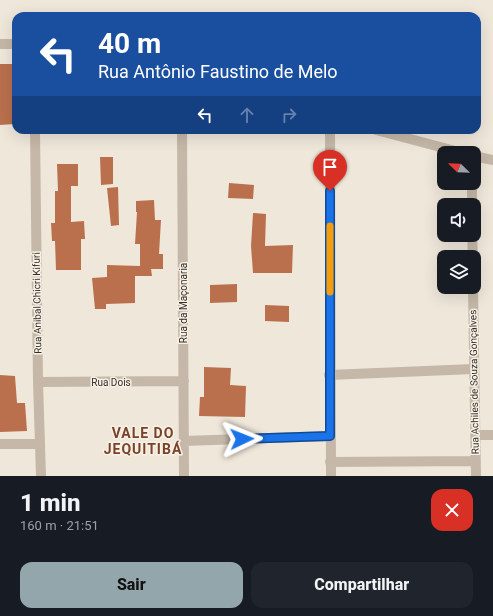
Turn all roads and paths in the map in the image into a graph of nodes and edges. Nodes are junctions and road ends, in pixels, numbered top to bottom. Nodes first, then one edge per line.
1 (0, 44) edge
2 (12, 44) edge
3 (35, 134) edge
4 (182, 134) edge
5 (330, 134) edge
6 (391, 134) edge
7 (437, 146) edge
8 (481, 157) edge
9 (493, 160) edge
10 (473, 294) edge
11 (474, 369) junction
12 (330, 375) junction
13 (38, 382) junction
14 (184, 382) junction
15 (476, 435) junction
16 (493, 435) edge
17 (330, 436) junction
18 (184, 441) junction
19 (0, 444) edge
20 (40, 444) junction
21 (475, 461) junction
22 (330, 462) junction
23 (41, 476) edge
24 (184, 476) edge
25 (330, 476) edge
26 (476, 476) edge

1 - 2 street
3 - 13 street, Rua Anibal Chicri Kifuri
4 - 14 street, Rua da Maçonaria
5 - 12 street
6 - 7 street
8 - 9 street
10 - 11 street, Rua Achiles de Souza Gonçalves
11 - 12 street
11 - 15 street, Rua Achiles de Souza Gonçalves
12 - 17 street
13 - 14 street, Rua Dois
13 - 20 street, Rua Anibal Chicri Kifuri
14 - 18 street, Rua da Maçonaria
15 - 16 street
15 - 21 street, Rua Achiles de Souza Gonçalves
17 - 18 street
17 - 22 street
18 - 24 street, Rua da Maçonaria
19 - 20 street
20 - 23 street, Rua Anibal Chicri Kifuri
21 - 22 street
21 - 26 street, Rua Achiles de Souza Gonçalves
22 - 25 street

